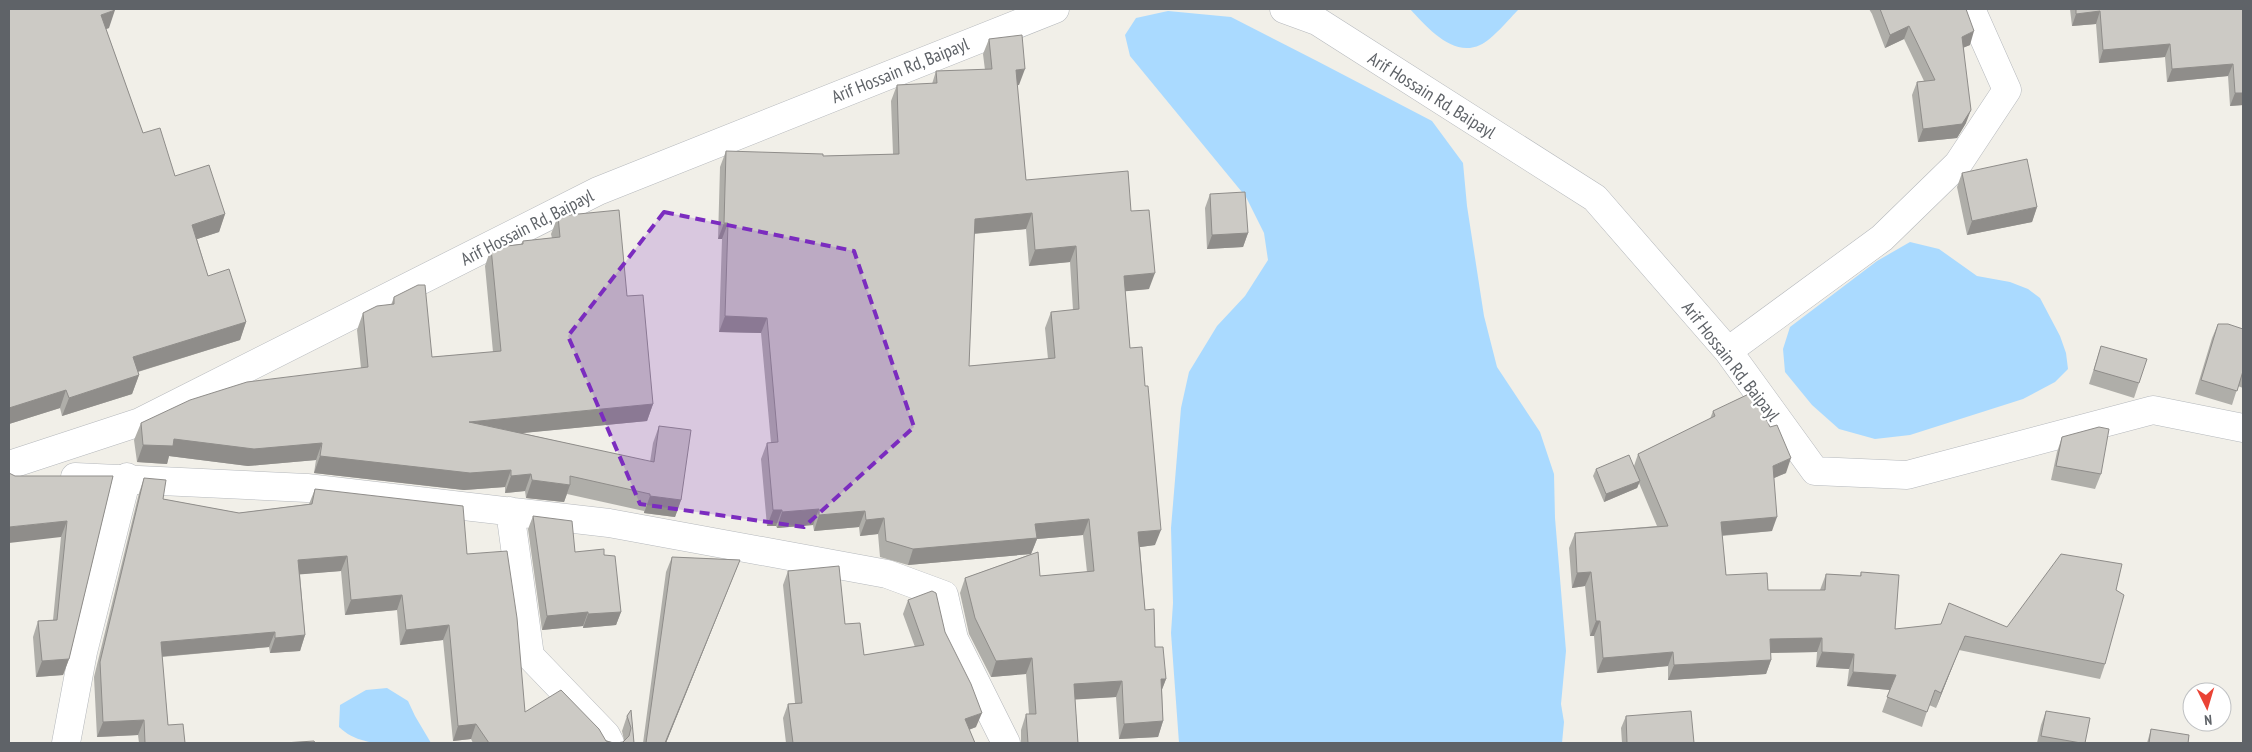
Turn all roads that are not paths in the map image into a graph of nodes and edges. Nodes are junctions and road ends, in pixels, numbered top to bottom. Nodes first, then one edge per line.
1 (1055, 9) edge
2 (1284, 9) edge
3 (1972, 9) edge
4 (1728, 351) junction
5 (2243, 428) edge
6 (9, 465) edge
7 (9, 476) edge
8 (127, 478) junction
9 (510, 512) junction
10 (66, 743) edge
11 (610, 743) edge
12 (1006, 743) edge

1 - 6 street, Arif Hossain Rd, Baipayl
2 - 4 street, Arif Hossain Rd, Baipayl
3 - 4 street
4 - 5 street, Arif Hossain Rd, Baipayl
7 - 8 street
8 - 9 street
8 - 10 street
9 - 11 street
9 - 12 street

